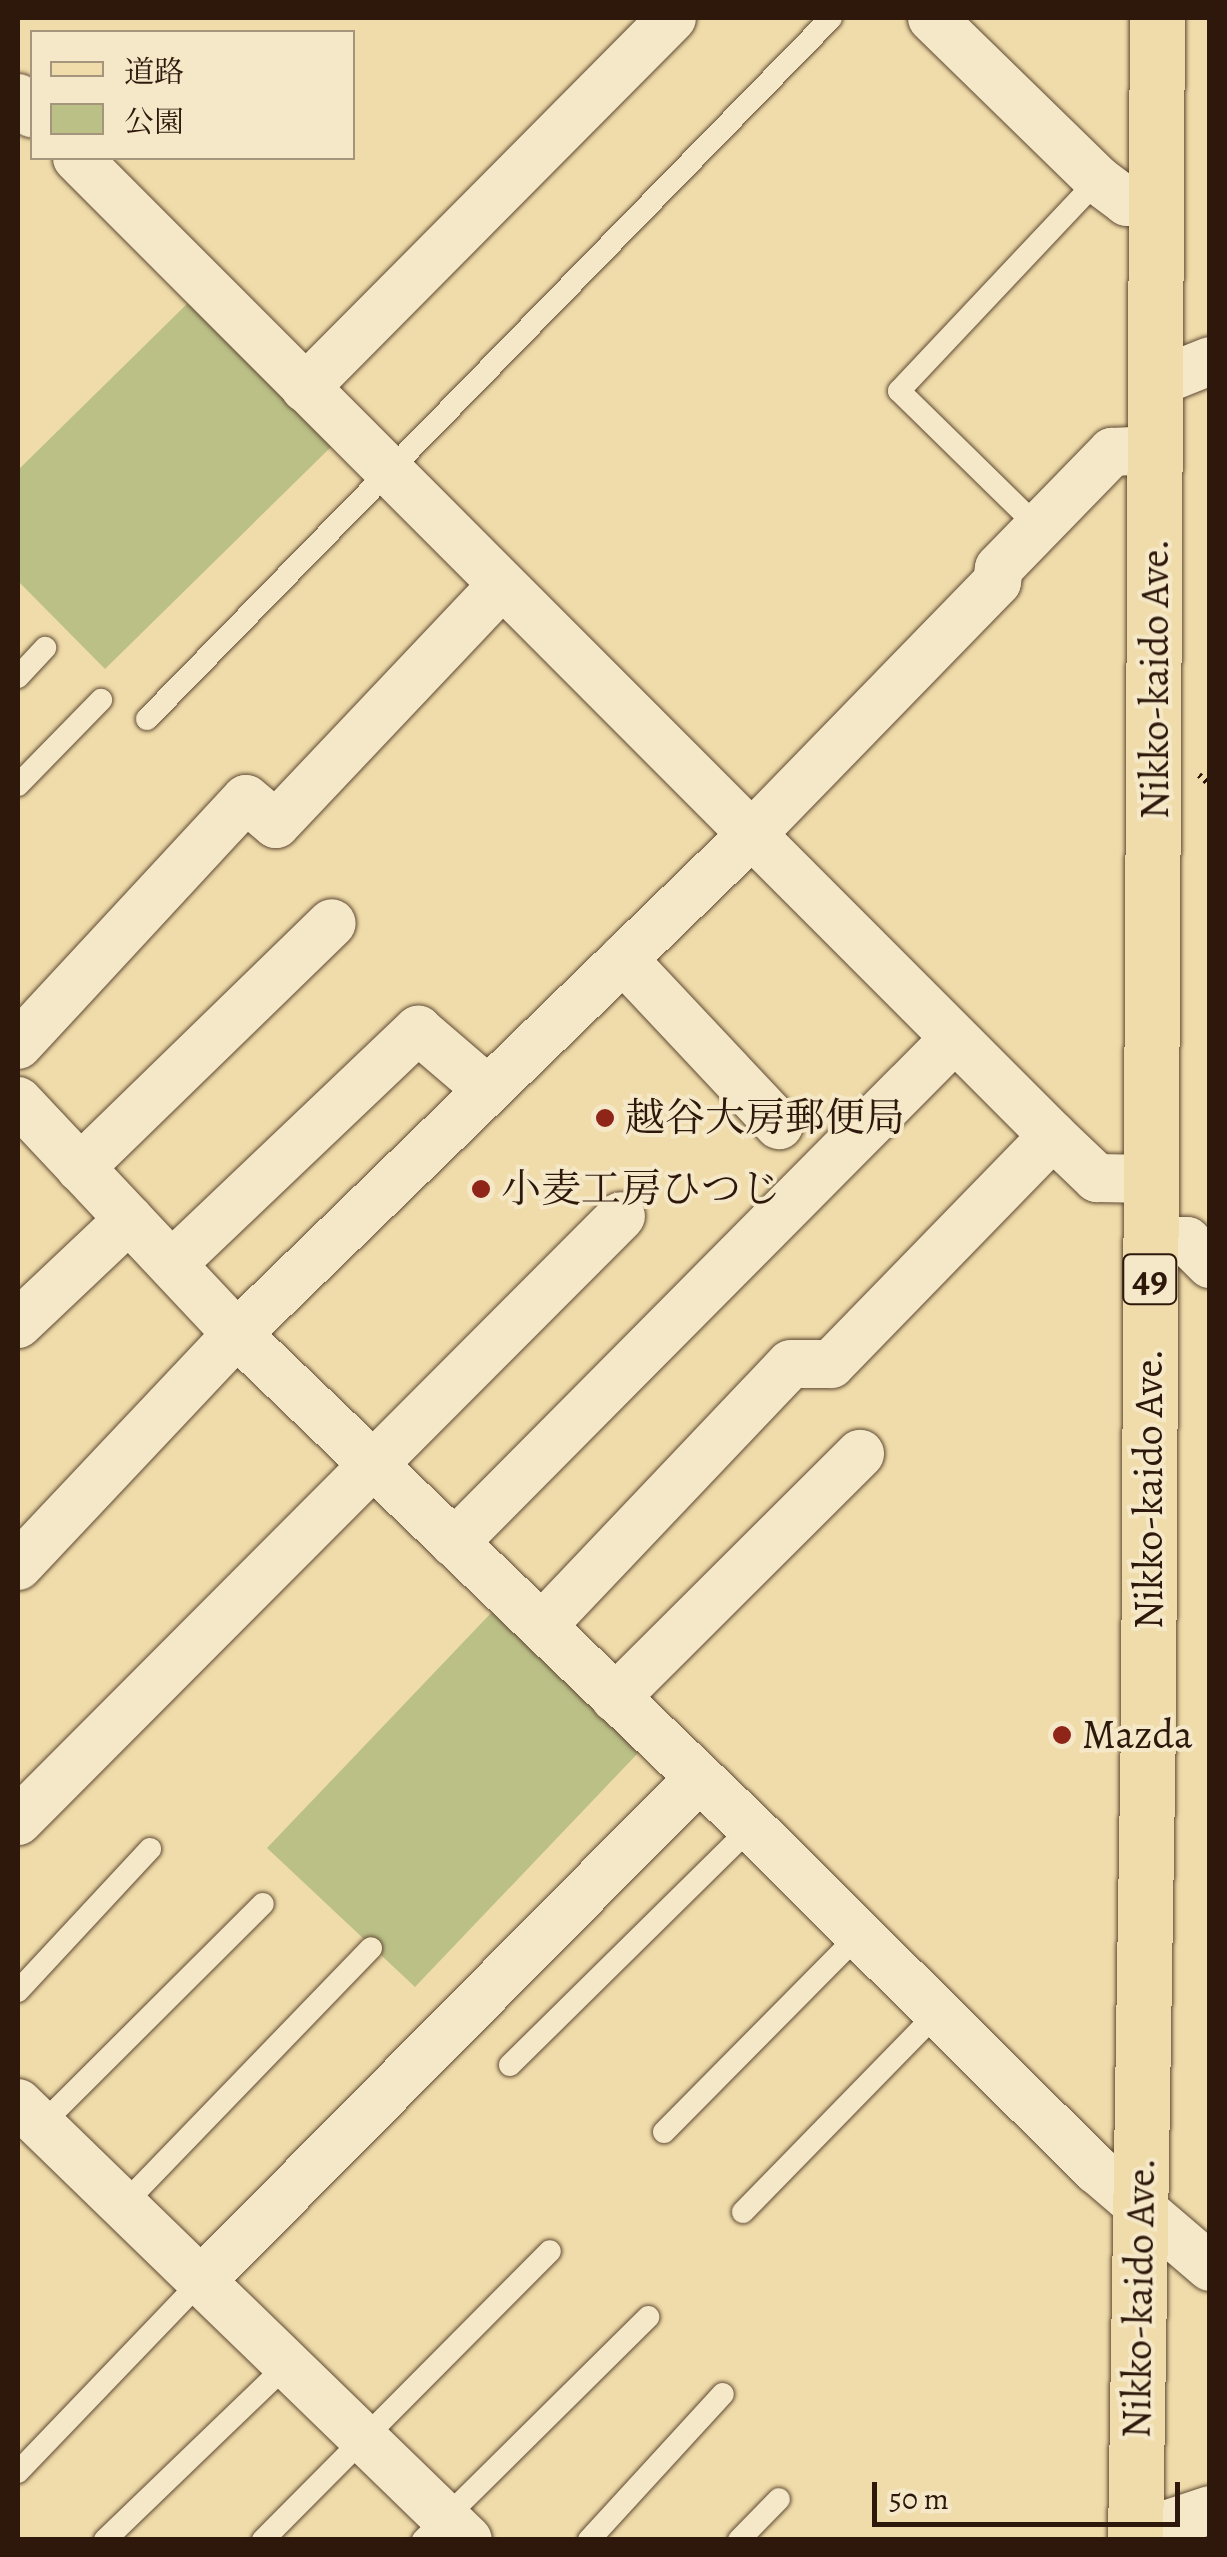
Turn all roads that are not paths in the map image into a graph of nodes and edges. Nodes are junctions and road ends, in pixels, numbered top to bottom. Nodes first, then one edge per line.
1 (672, 18) edge
2 (831, 18) edge
3 (932, 18) edge
4 (1157, 18) edge
5 (79, 160) edge
6 (1098, 180) junction
7 (1156, 202) junction
8 (1210, 361) edge
9 (1155, 383) junction
10 (305, 388) junction
11 (1155, 450) junction
12 (388, 476) junction
13 (1037, 526) junction
14 (502, 586) junction
15 (44, 648) dead end
16 (18, 677) edge
17 (101, 700) dead end
18 (147, 720) dead end
19 (18, 785) edge
20 (752, 833) junction
21 (332, 923) dead end
22 (622, 959) junction
23 (954, 1038) junction
24 (18, 1045) edge
25 (488, 1090) junction
26 (779, 1124) dead end
27 (26, 1128) edge
28 (1053, 1136) junction
29 (80, 1168) junction
30 (1150, 1179) junction
31 (622, 1216) dead end
32 (129, 1219) junction
33 (1150, 1241) junction
34 (172, 1264) junction
35 (1210, 1264) edge
36 (18, 1324) edge
37 (237, 1334) junction
38 (860, 1454) dead end
39 (375, 1466) junction
40 (454, 1543) junction
41 (18, 1566) edge
42 (542, 1626) junction
43 (615, 1698) junction
44 (699, 1778) junction
45 (18, 1820) edge
46 (752, 1827) junction
47 (150, 1849) dead end
48 (263, 1904) dead end
49 (859, 1935) junction
50 (371, 1948) dead end
51 (18, 1991) edge
52 (939, 2012) junction
53 (510, 2066) dead end
54 (29, 2114) edge
55 (664, 2132) dead end
56 (124, 2206) junction
57 (1140, 2207) junction
58 (743, 2212) dead end
59 (550, 2251) dead end
60 (1210, 2267) edge
61 (201, 2280) junction
62 (648, 2317) dead end
63 (288, 2364) junction
64 (722, 2394) dead end
65 (365, 2439) junction
66 (18, 2472) edge
67 (779, 2498) dead end
68 (1210, 2510) edge
69 (445, 2532) edge
70 (1135, 2537) edge
71 (105, 2540) edge
72 (263, 2540) edge
73 (589, 2540) edge
74 (739, 2540) edge

1 - 10 street
2 - 12 lane
3 - 6 street
4 - 7 main road, Nikko-kaido Ave. / 49
5 - 10 street
6 - 7 street
6 - 13 lane
7 - 9 main road, Nikko-kaido Ave. / 49
8 - 9 street
9 - 11 main road, Nikko-kaido Ave. / 49
10 - 12 street
11 - 13 street
11 - 30 main road, Nikko-kaido Ave. / 49
12 - 14 street
12 - 18 lane
13 - 20 street
14 - 20 street
14 - 24 street
15 - 16 lane
17 - 19 lane
20 - 22 street
20 - 23 street
21 - 29 street
22 - 25 street
22 - 26 street
23 - 28 street
23 - 40 street
25 - 34 street
25 - 37 street
27 - 29 street
28 - 30 street
28 - 42 street
29 - 32 street
30 - 33 main road, Nikko-kaido Ave. / 49
31 - 39 street
32 - 34 street
32 - 36 street
33 - 35 street
33 - 57 main road, Nikko-kaido Ave. / 49
34 - 37 street
37 - 39 street
37 - 41 street
38 - 43 street
39 - 40 street
39 - 45 street
40 - 42 street
42 - 43 street
43 - 44 street
44 - 46 street
44 - 61 street
46 - 49 street
46 - 53 lane
47 - 51 lane
48 - 54 lane
49 - 52 street
49 - 55 lane
50 - 56 lane
52 - 57 street
52 - 58 lane
54 - 56 street
56 - 61 street
57 - 60 street
57 - 70 main road, Nikko-kaido Ave. / 49
59 - 65 lane
61 - 63 street
61 - 66 lane
62 - 69 lane
63 - 65 street
63 - 71 lane
64 - 73 lane
65 - 69 street
65 - 72 lane
67 - 74 lane
68 - 70 street

